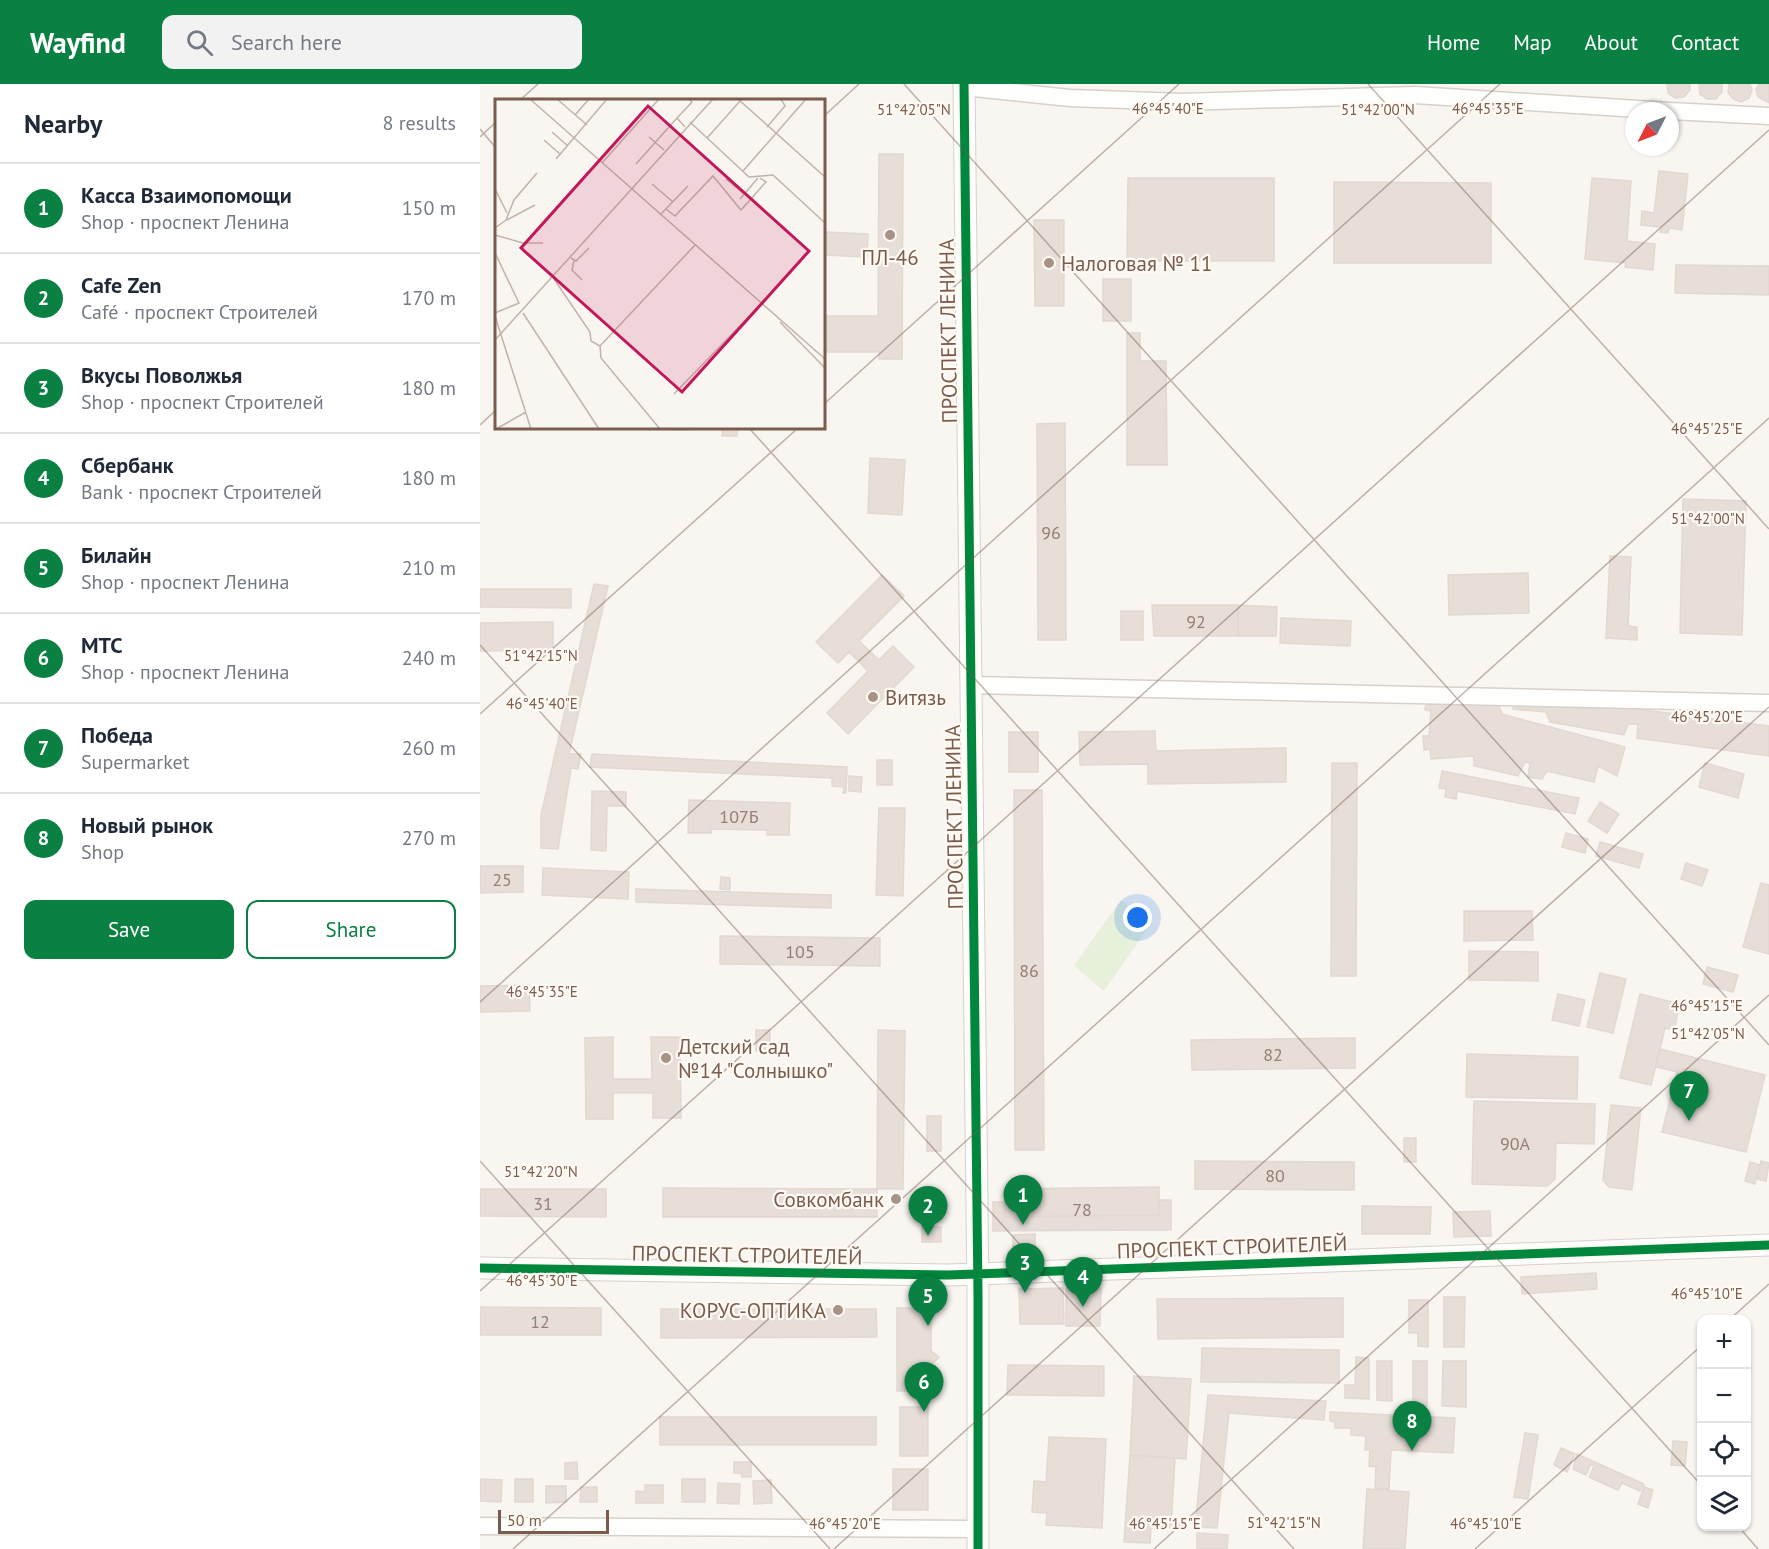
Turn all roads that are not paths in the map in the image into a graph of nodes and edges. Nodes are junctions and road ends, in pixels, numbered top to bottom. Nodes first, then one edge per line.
1 (964, 86) edge
2 (1625, 108) edge
3 (1679, 111) edge
4 (1769, 116) edge
5 (970, 686) junction
6 (1769, 703) edge
7 (1769, 1245) edge
8 (480, 1268) edge
9 (977, 1274) junction
10 (480, 1526) edge
11 (977, 1539) edge

1 - 2 street
1 - 5 street, ПРОСПЕКТ ЛЕНИНА
3 - 4 street
5 - 6 street
5 - 9 street, ПРОСПЕКТ ЛЕНИНА
7 - 9 street, ПРОСПЕКТ СТРОИТЕЛЕЙ
8 - 9 street, ПРОСПЕКТ СТРОИТЕЛЕЙ
9 - 11 street, ПРОСПЕКТ ЛЕНИНА
10 - 11 street

